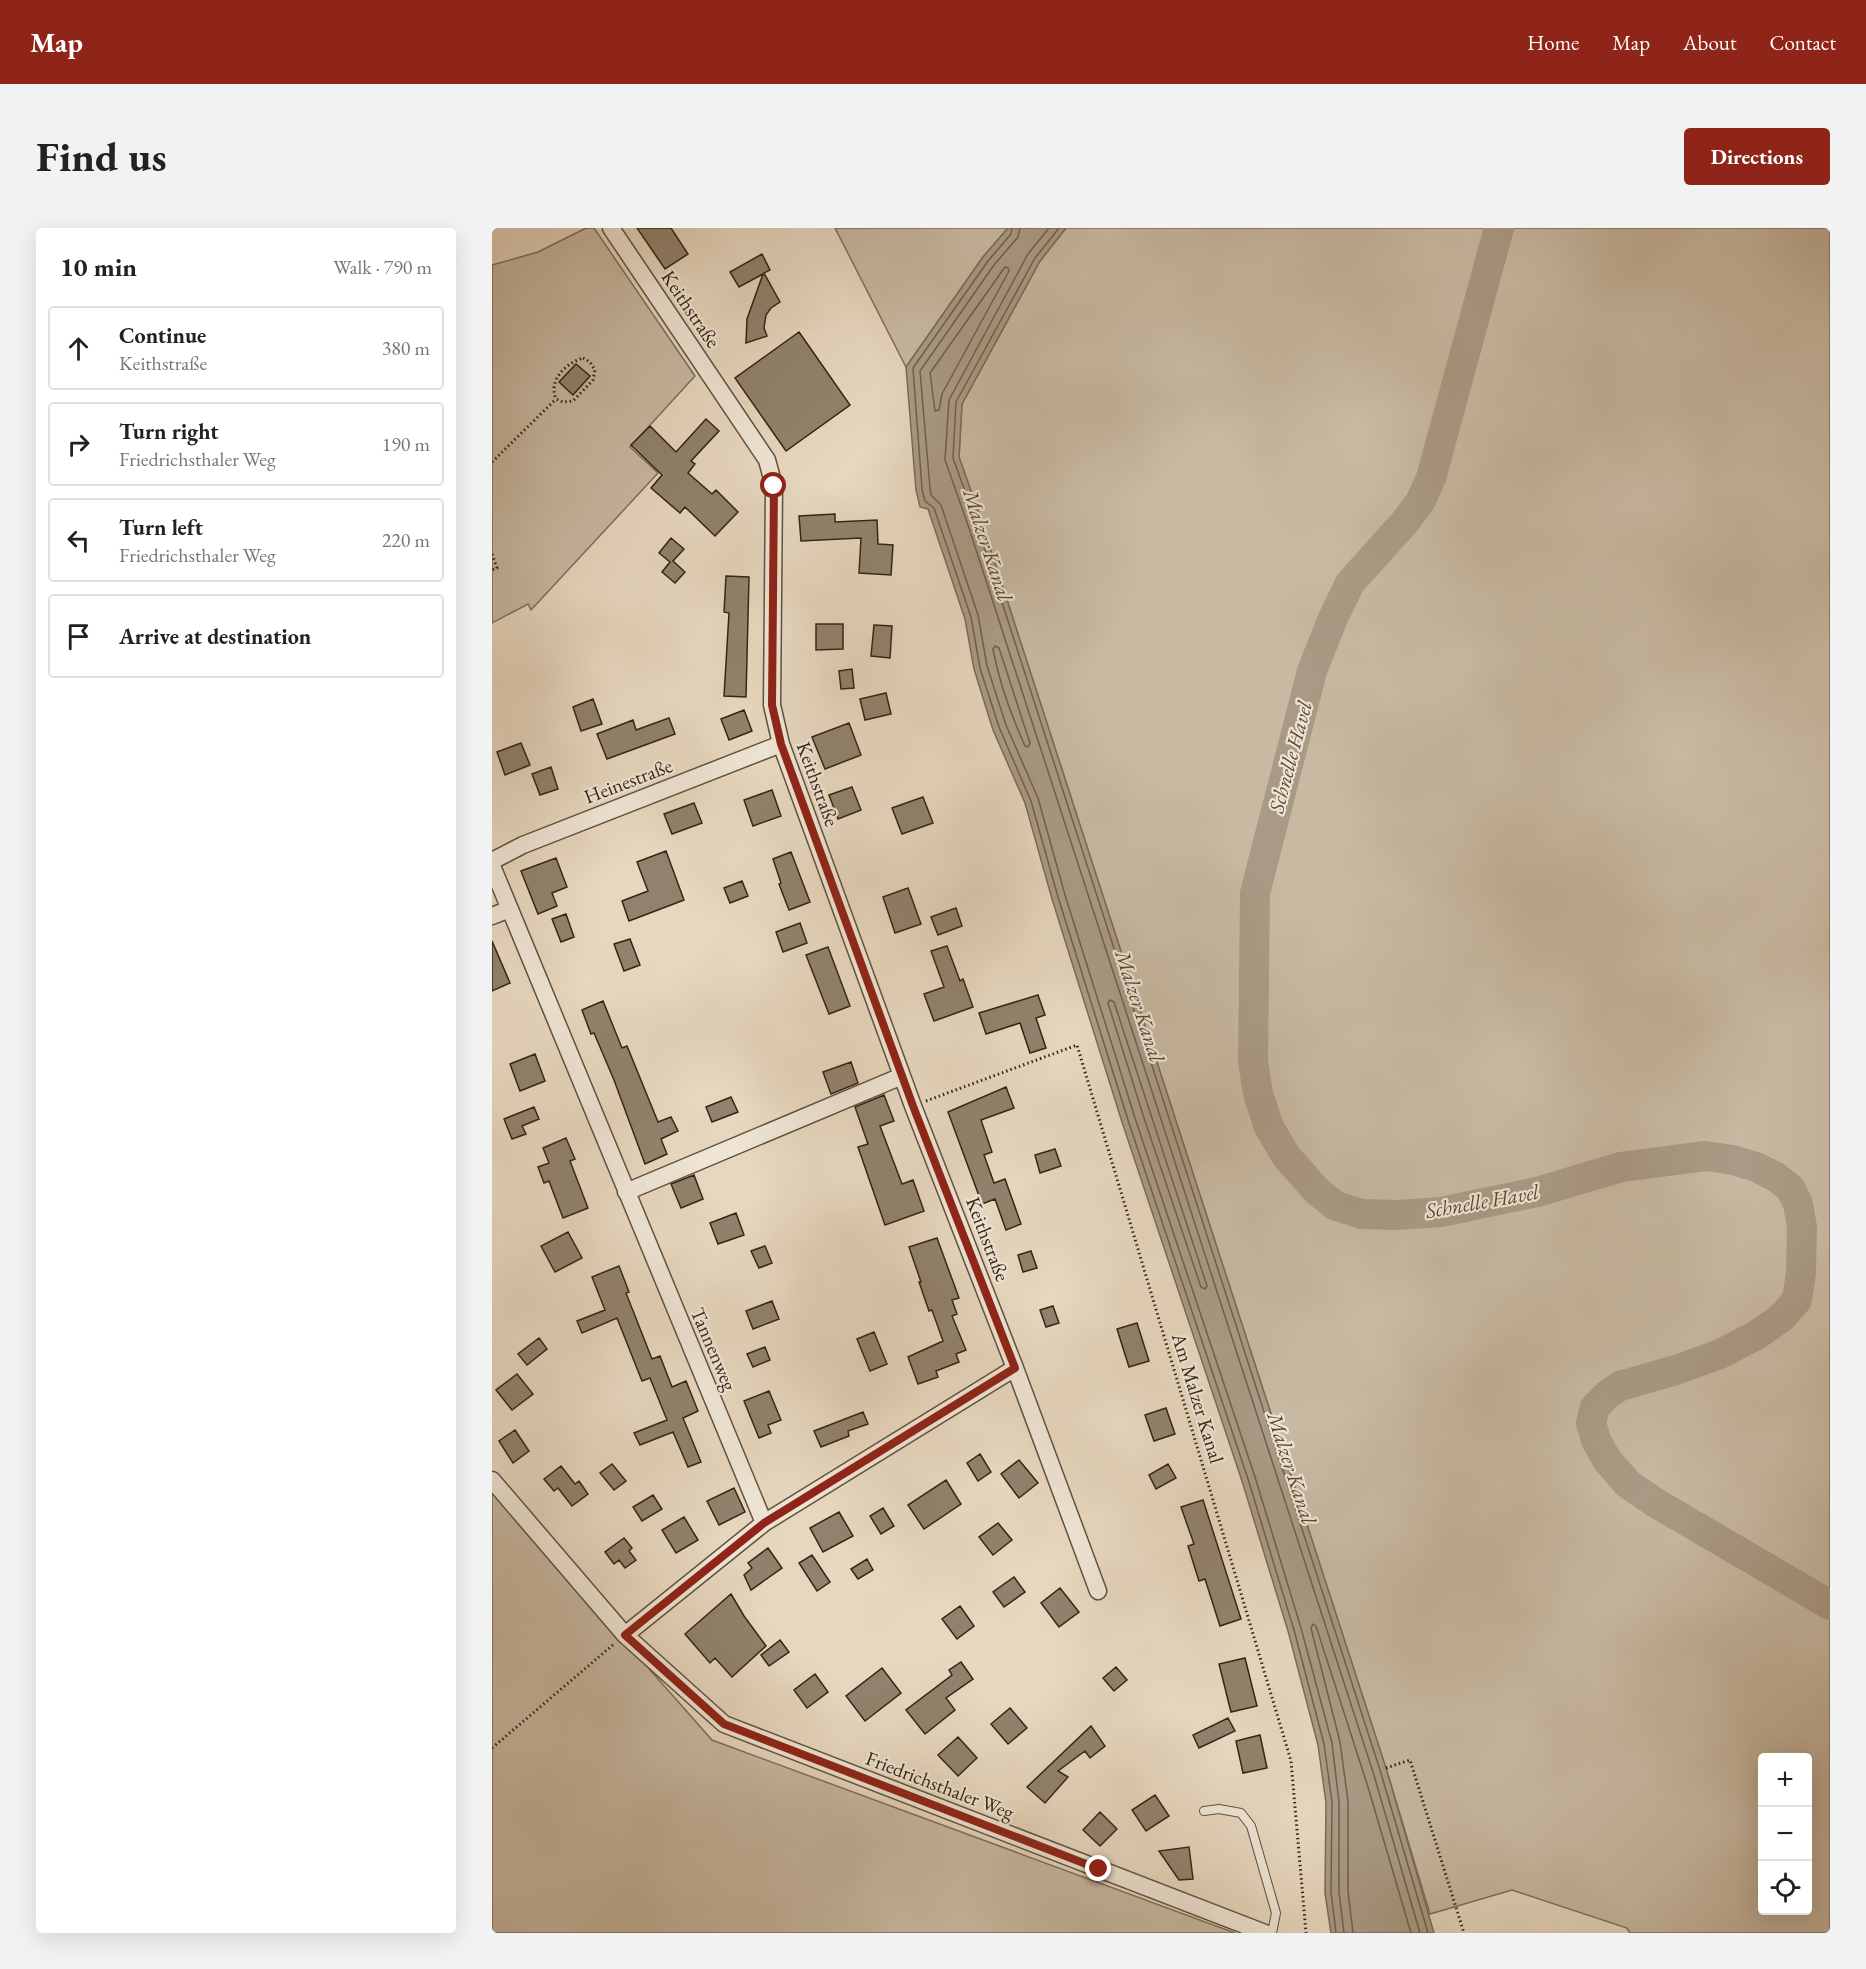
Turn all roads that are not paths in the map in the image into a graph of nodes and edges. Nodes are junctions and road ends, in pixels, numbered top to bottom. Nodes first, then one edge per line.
1 (611, 228) edge
2 (781, 744) junction
3 (492, 861) edge
4 (492, 866) edge
5 (510, 909) junction
6 (492, 916) edge
7 (902, 1076) junction
8 (626, 1192) junction
9 (1015, 1368) junction
10 (492, 1480) edge
11 (764, 1523) junction
12 (1098, 1591) dead end
13 (625, 1635) junction
14 (1204, 1811) dead end
15 (1265, 1933) edge
16 (1272, 1933) edge

1 - 2 street, Keithstraße
2 - 3 street, Heinestraße
2 - 7 street, Keithstraße
4 - 5 street, Tannenweg
5 - 6 street
5 - 8 street, Tannenweg
7 - 8 street
7 - 9 street, Keithstraße
8 - 11 street, Tannenweg
9 - 11 street
9 - 12 street
10 - 13 street, Friedrichsthaler Weg
11 - 13 street
13 - 15 street, Friedrichsthaler Weg
14 - 16 lane

